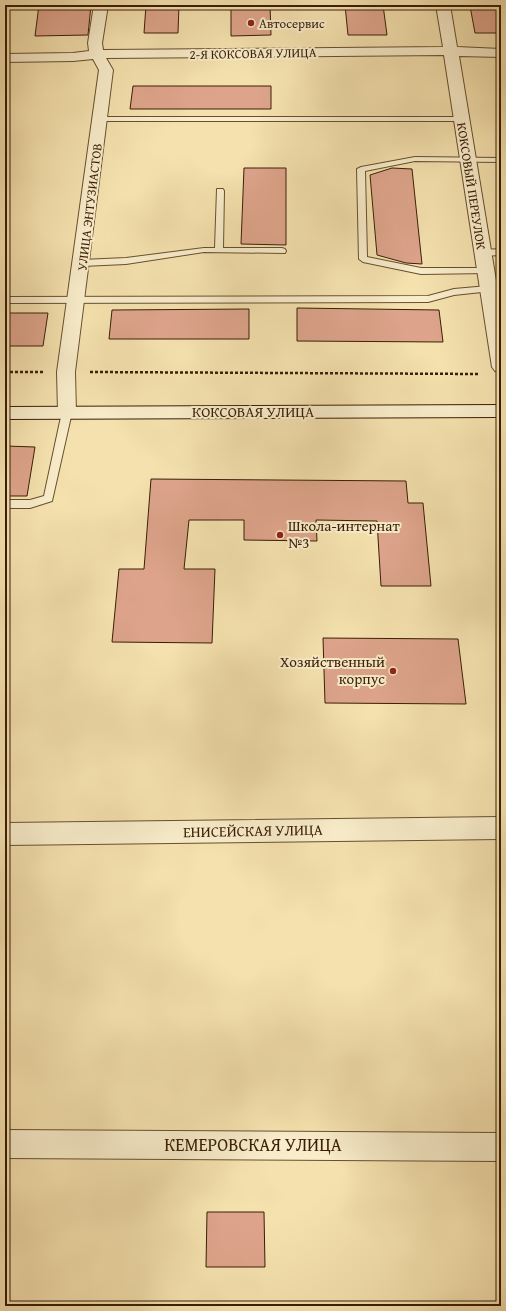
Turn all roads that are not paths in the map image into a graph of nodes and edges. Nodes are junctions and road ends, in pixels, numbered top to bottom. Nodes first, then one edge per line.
1 (101, 5) edge
2 (442, 5) edge
3 (451, 51) junction
4 (501, 53) edge
5 (97, 54) junction
6 (5, 58) edge
7 (100, 119) junction
8 (462, 119) junction
9 (469, 160) junction
10 (501, 160) edge
11 (220, 191) dead end
12 (219, 250) junction
13 (282, 251) dead end
14 (501, 252) edge
15 (482, 253) junction
16 (82, 263) junction
17 (485, 271) junction
18 (488, 289) junction
19 (5, 300) edge
20 (77, 300) junction
21 (501, 367) edge
22 (501, 411) edge
23 (5, 412) edge
24 (67, 412) junction
25 (5, 504) edge
26 (501, 828) edge
27 (5, 834) edge
28 (5, 1144) edge
29 (501, 1146) edge

1 - 5 street, УЛИЦА ЭНТУЗИАСТОВ
2 - 3 street, КОКСОВЫЙ ПЕРЕУЛОК
3 - 4 street, 2-Я КОКСОВАЯ УЛИЦА
3 - 5 street, 2-Я КОКСОВАЯ УЛИЦА
3 - 8 street, КОКСОВЫЙ ПЕРЕУЛОК
5 - 6 street, 2-Я КОКСОВАЯ УЛИЦА
5 - 7 street, УЛИЦА ЭНТУЗИАСТОВ
7 - 8 lane
7 - 16 street, УЛИЦА ЭНТУЗИАСТОВ
8 - 9 street, КОКСОВЫЙ ПЕРЕУЛОК
9 - 10 lane
9 - 15 street, КОКСОВЫЙ ПЕРЕУЛОК
9 - 17 lane
11 - 12 lane
12 - 13 lane
12 - 16 lane
14 - 15 lane
15 - 17 street, КОКСОВЫЙ ПЕРЕУЛОК
16 - 20 street, УЛИЦА ЭНТУЗИАСТОВ
17 - 18 street, КОКСОВЫЙ ПЕРЕУЛОК
18 - 20 lane
18 - 21 street, КОКСОВЫЙ ПЕРЕУЛОК
19 - 20 lane
20 - 24 street, УЛИЦА ЭНТУЗИАСТОВ
22 - 24 street, КОКСОВАЯ УЛИЦА
23 - 24 street, КОКСОВАЯ УЛИЦА
24 - 25 lane
26 - 27 street, ЕНИСЕЙСКАЯ УЛИЦА
28 - 29 street, КЕМЕРОВСКАЯ УЛИЦА

